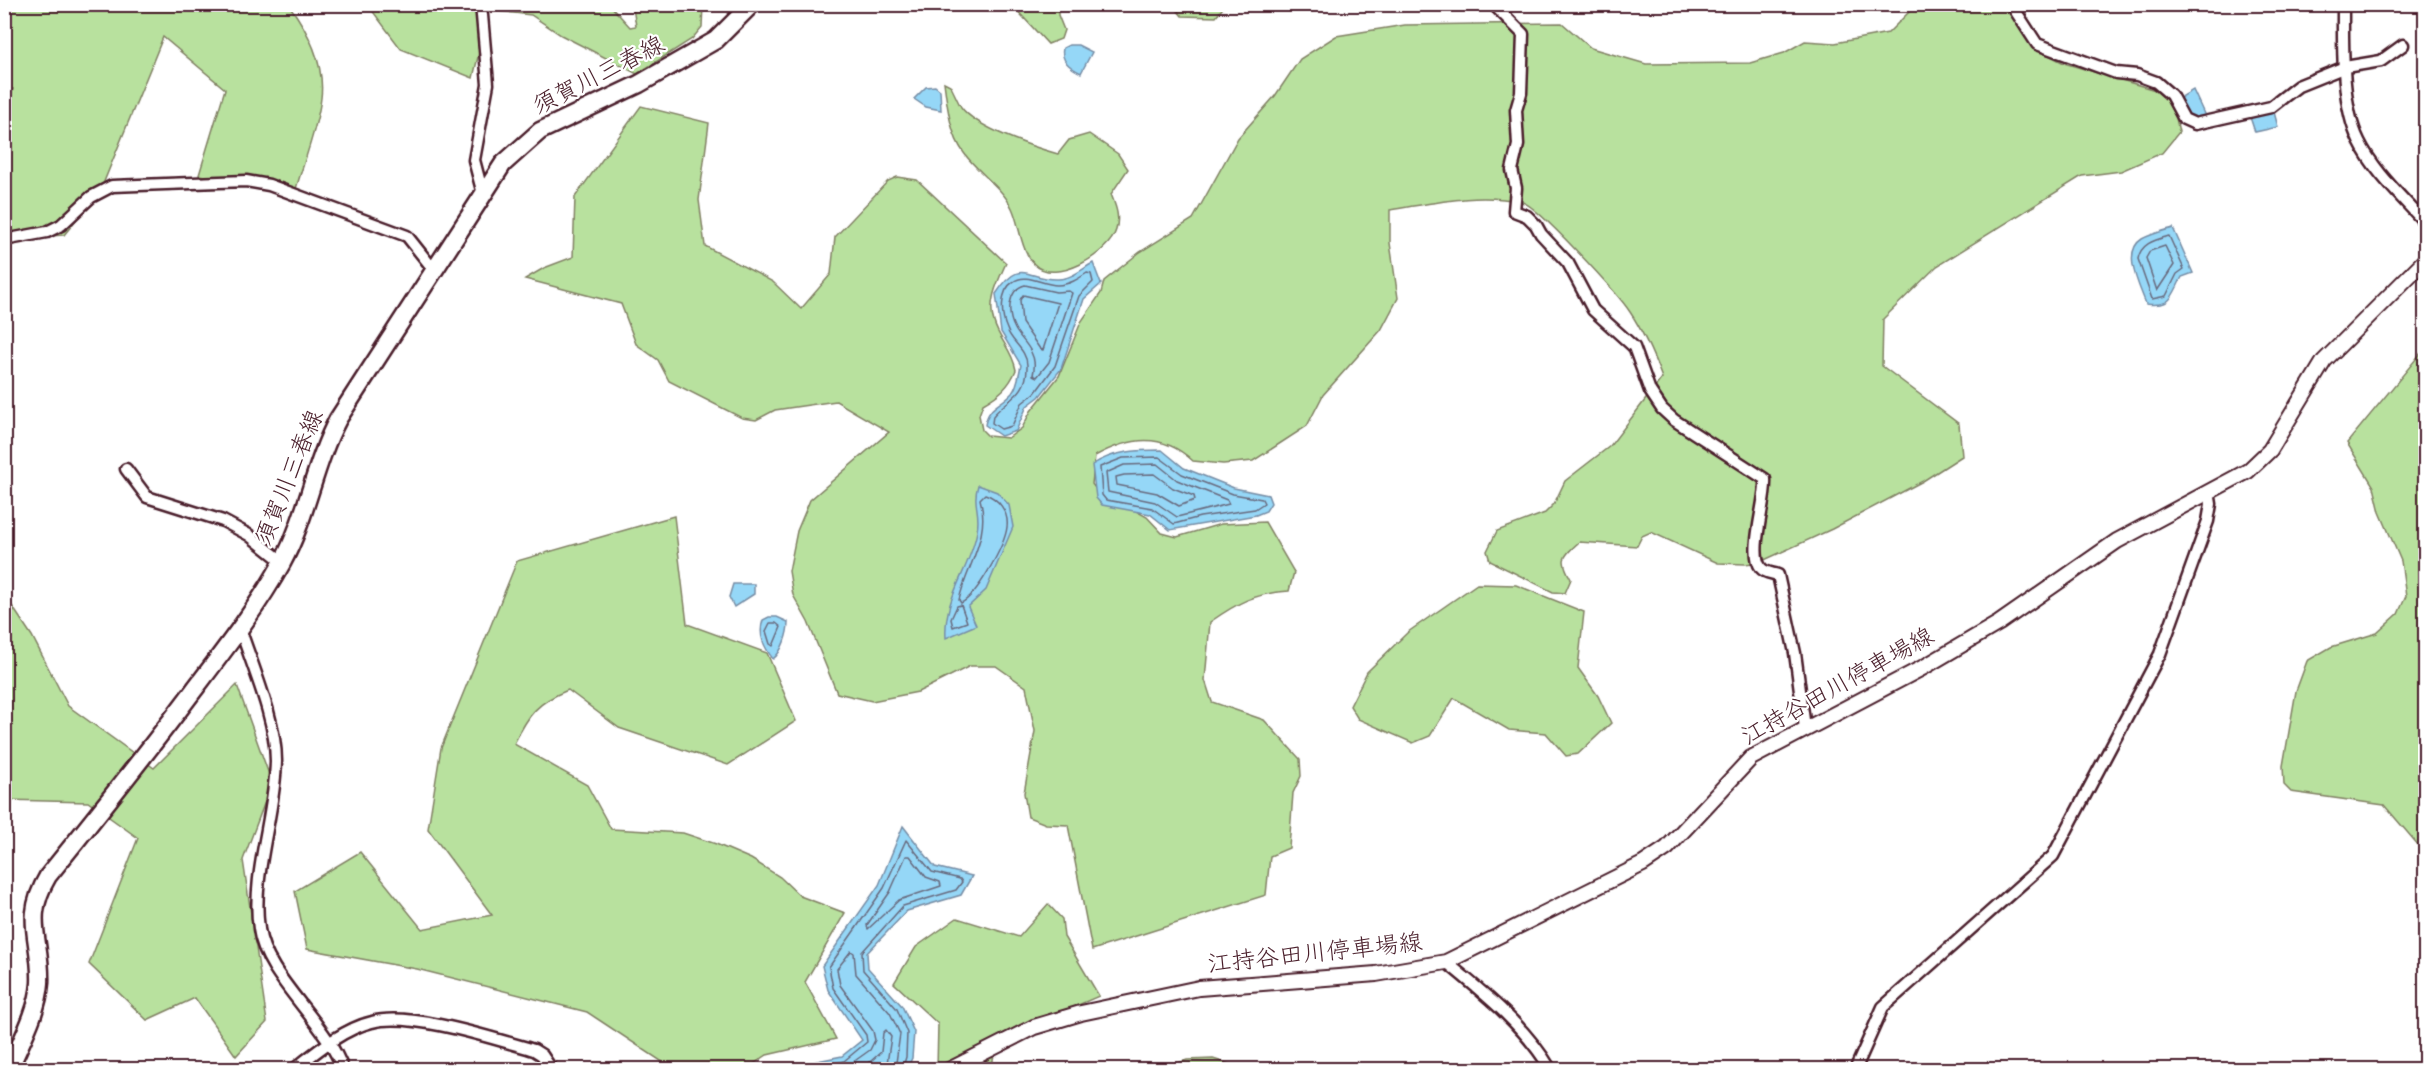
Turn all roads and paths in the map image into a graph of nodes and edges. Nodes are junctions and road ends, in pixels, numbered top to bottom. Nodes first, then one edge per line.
1 (481, 4) edge
2 (752, 4) edge
3 (1493, 4) edge
4 (2011, 4) edge
5 (2343, 4) edge
6 (2403, 45) dead end
7 (2345, 67) junction
8 (483, 194) junction
9 (2426, 224) edge
10 (4, 240) edge
11 (2426, 259) edge
12 (434, 270) junction
13 (126, 469) dead end
14 (2209, 492) junction
15 (283, 562) junction
16 (240, 628) junction
17 (1805, 728) junction
18 (1446, 962) junction
19 (330, 1044) junction
20 (9, 1070) edge
21 (293, 1070) edge
22 (343, 1070) edge
23 (552, 1070) edge
24 (949, 1070) edge
25 (1551, 1070) edge
26 (1855, 1070) edge

1 - 8 street
2 - 8 main road, 須賀川三春線
3 - 17 street
4 - 7 street
5 - 7 street
6 - 7 street
7 - 9 street
8 - 12 main road, 須賀川三春線
10 - 12 street
11 - 14 main road, 江持谷田川停車場線
12 - 15 main road, 須賀川三春線
13 - 15 street
14 - 17 main road, 江持谷田川停車場線
14 - 26 street
15 - 16 main road, 須賀川三春線
16 - 19 street
16 - 20 main road, 須賀川三春線
17 - 18 main road, 江持谷田川停車場線
18 - 24 main road, 江持谷田川停車場線
18 - 25 street
19 - 21 street
19 - 22 street
19 - 23 street

